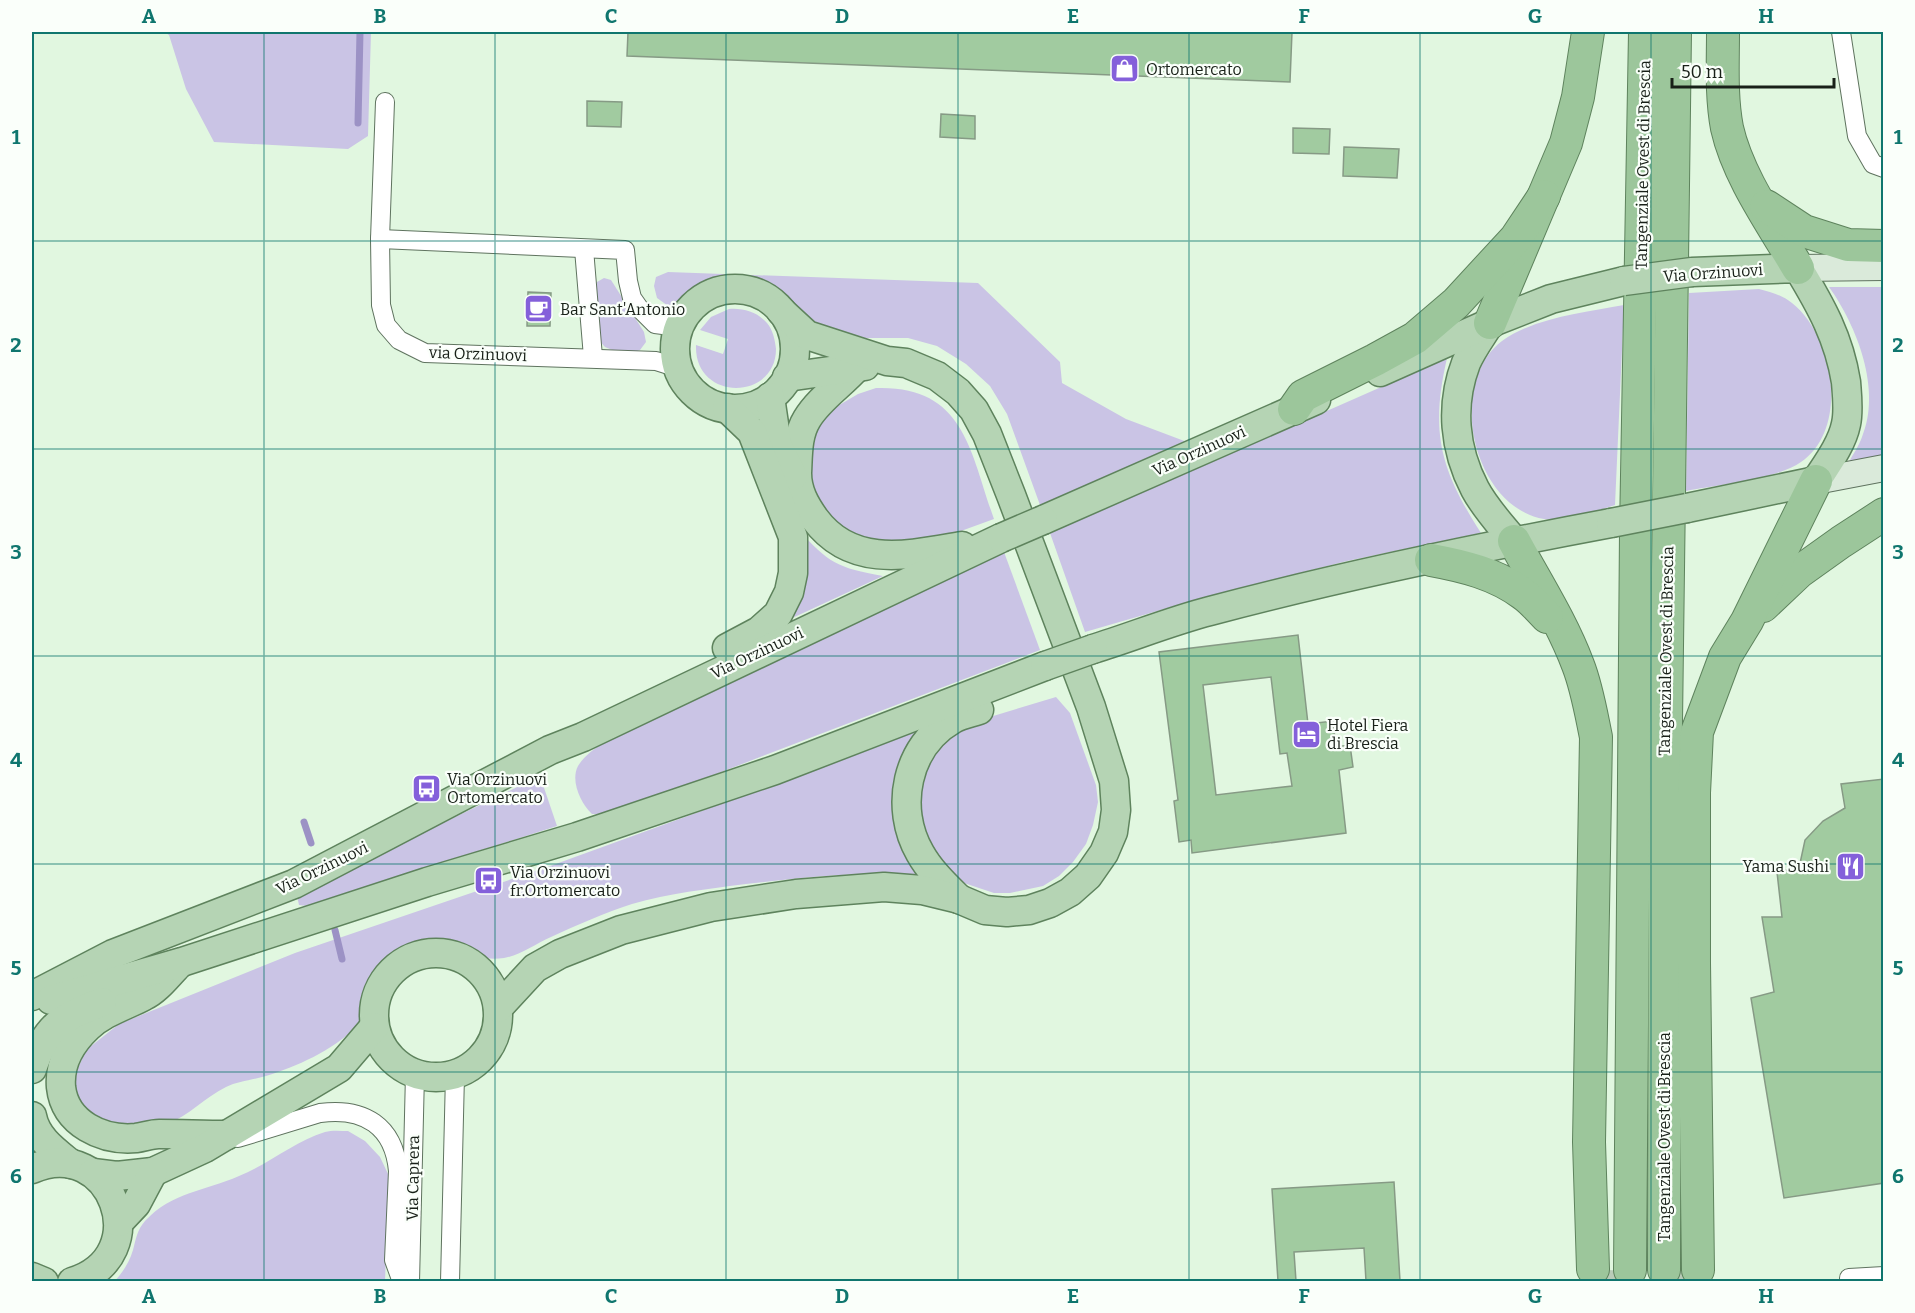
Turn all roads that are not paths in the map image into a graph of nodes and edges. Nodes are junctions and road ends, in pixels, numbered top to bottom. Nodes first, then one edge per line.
1 (1588, 32) edge
2 (1645, 32) edge
3 (1675, 32) edge
4 (1723, 32) edge
5 (1841, 32) edge
6 (386, 102) dead end
7 (1884, 168) edge
8 (1544, 196) junction
9 (1760, 202) junction
10 (380, 239) junction
11 (1884, 246) edge
12 (584, 249) junction
13 (1884, 267) edge
14 (1798, 268) junction
15 (781, 311) junction
16 (1490, 323) junction
17 (679, 327) junction
18 (593, 357) junction
19 (887, 361) junction
20 (857, 367) junction
21 (678, 368) junction
22 (778, 387) junction
23 (727, 408) junction
24 (1294, 409) junction
25 (1884, 468) edge
26 (1816, 481) junction
27 (797, 483) junction
28 (1884, 514) edge
29 (997, 540) junction
30 (1514, 541) junction
31 (1431, 560) junction
32 (1747, 621) junction
33 (1563, 632) junction
34 (1045, 666) junction
35 (640, 709) junction
36 (959, 899) junction
37 (182, 962) junction
38 (535, 968) junction
39 (480, 970) junction
40 (32, 996) edge
41 (32, 1006) edge
42 (498, 1008) junction
43 (374, 1027) junction
44 (339, 1068) junction
45 (405, 1068) junction
46 (32, 1069) edge
47 (455, 1075) junction
48 (32, 1116) edge
49 (216, 1142) junction
50 (32, 1169) edge
51 (82, 1169) junction
52 (153, 1172) junction
53 (119, 1222) junction
54 (1884, 1276) edge
55 (32, 1277) edge
56 (1849, 1278) dead end
57 (44, 1281) edge
58 (72, 1281) edge
59 (402, 1281) edge
60 (410, 1281) edge
61 (450, 1281) edge

1 - 8 highway
2 - 33 highway, Tangenziale Ovest di Brescia
3 - 32 highway, Tangenziale Ovest di Brescia
4 - 9 highway
5 - 7 street
6 - 10 street, via Orzinuovi
8 - 16 highway
8 - 24 highway
9 - 11 highway
9 - 14 highway
10 - 12 street
10 - 18 street, via Orzinuovi
12 - 17 street
12 - 18 street
13 - 14 main road, Via Orzinuovi
14 - 16 main road, Via Orzinuovi, bridge
14 - 26 main road
15 - 17 main road
15 - 19 main road
15 - 22 main road
16 - 24 main road, Via Orzinuovi
16 - 30 main road
17 - 21 main road
18 - 21 street, via Orzinuovi
19 - 20 main road
19 - 36 main road
20 - 22 main road
20 - 27 main road
21 - 23 main road
22 - 23 main road
22 - 27 main road
23 - 35 main road
24 - 29 main road, Via Orzinuovi, bridge
25 - 26 main road
26 - 30 main road, bridge
26 - 32 highway
27 - 29 main road
28 - 32 highway
29 - 35 main road, Via Orzinuovi
30 - 31 main road
30 - 33 highway
31 - 33 highway
31 - 34 main road, bridge
34 - 36 main road
34 - 37 main road
35 - 40 main road, Via Orzinuovi
36 - 38 main road
37 - 41 main road
37 - 46 main road
37 - 49 main road
38 - 39 main road
38 - 42 main road
39 - 42 main road
39 - 43 main road
42 - 47 main road
43 - 44 main road
43 - 45 main road
44 - 45 main road
44 - 49 main road
45 - 47 main road
45 - 60 street, Via Caprera
47 - 61 street
48 - 51 main road
49 - 52 main road
49 - 59 street
50 - 51 main road
51 - 52 main road
51 - 53 main road
52 - 53 main road
53 - 58 main road
54 - 56 street
55 - 57 main road

